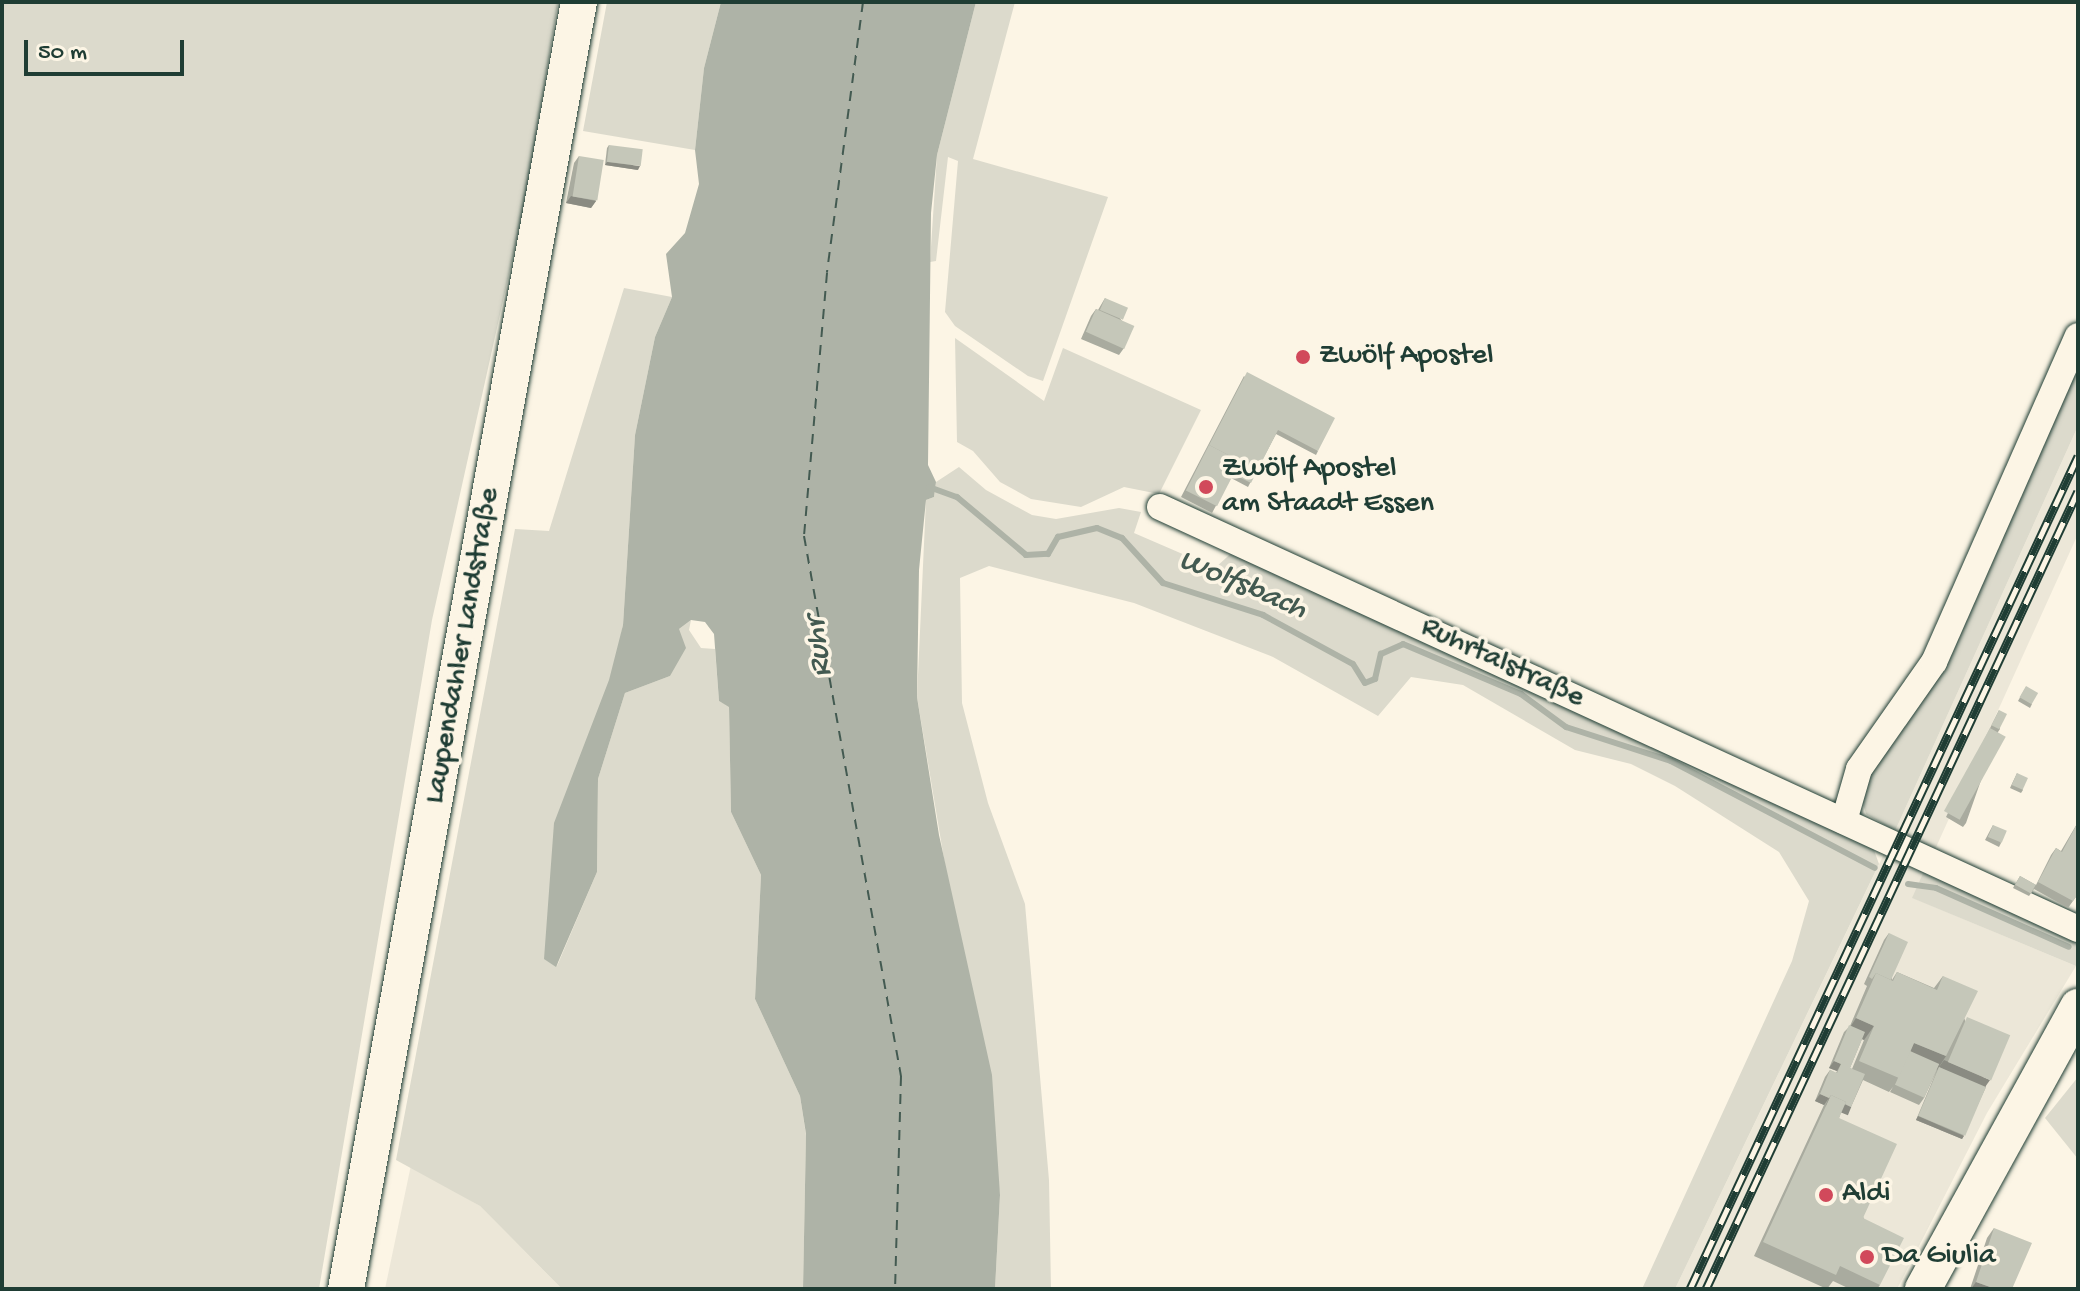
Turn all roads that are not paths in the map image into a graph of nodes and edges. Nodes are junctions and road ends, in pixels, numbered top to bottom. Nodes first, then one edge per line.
1 (579, 2) edge
2 (2078, 336) edge
3 (1160, 507) dead end
4 (1844, 821) junction
5 (2078, 929) edge
6 (2078, 1007) edge
7 (346, 1289) edge
8 (1923, 1289) edge

1 - 7 main road, Laupendahler Landstraße
2 - 4 street
3 - 4 street, Ruhrtalstraße
4 - 5 street, Ruhrtalstraße
6 - 8 main road

